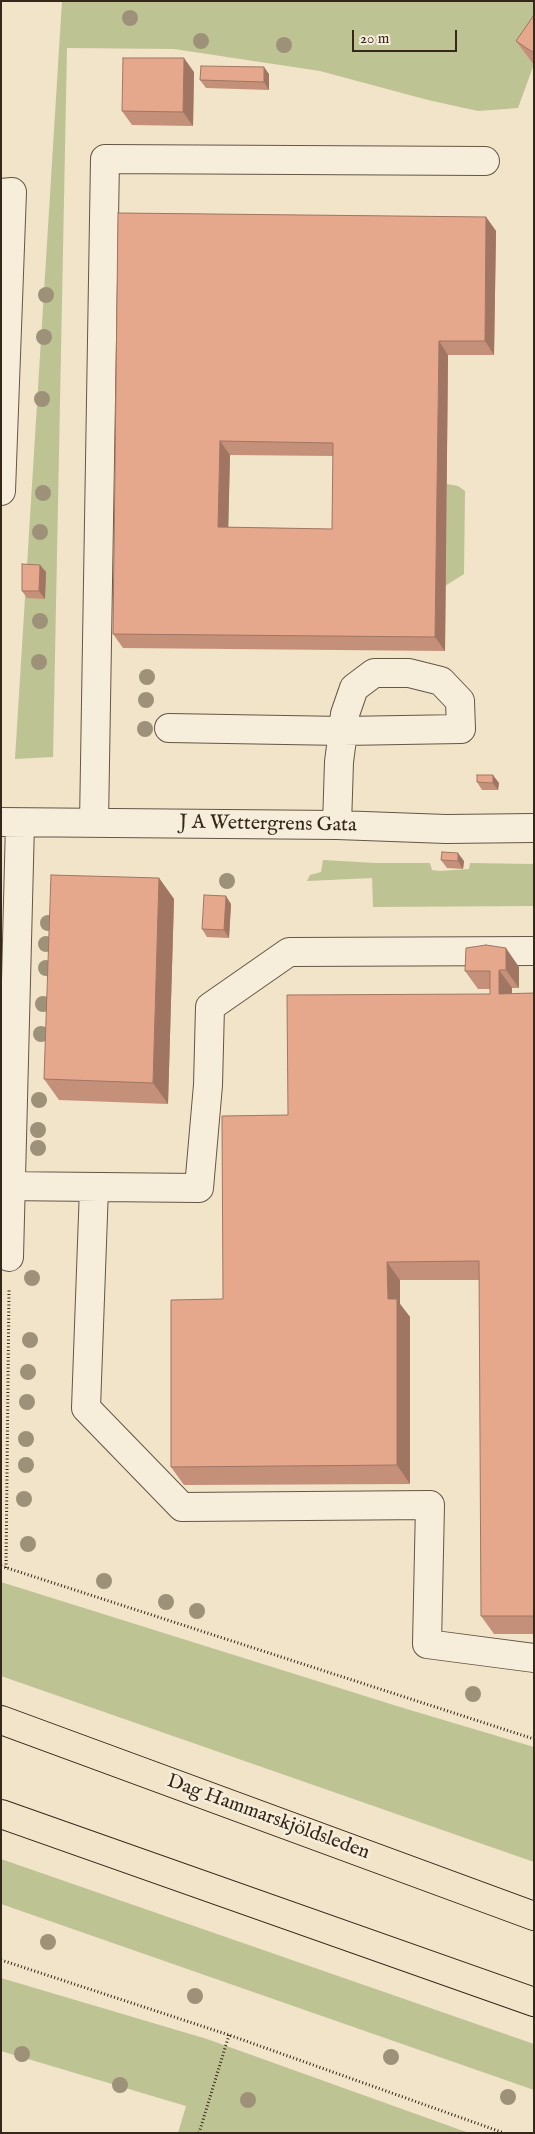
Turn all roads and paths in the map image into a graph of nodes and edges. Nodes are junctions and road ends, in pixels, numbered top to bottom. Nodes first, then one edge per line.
1 (485, 161) dead end
2 (1, 193) edge
3 (1, 492) edge
4 (169, 728) dead end
5 (11, 822) edge
6 (94, 823) junction
7 (337, 825) junction
8 (534, 828) edge
9 (534, 951) edge
10 (6, 1186) edge
11 (94, 1188) junction
12 (9, 1257) joint
13 (1, 1566) edge
14 (6, 1568) junction
15 (534, 1658) edge
16 (1, 1720) edge
17 (534, 1739) edge
18 (1, 1814) edge
19 (534, 1916) edge
20 (1, 1960) edge
21 (534, 2002) edge
22 (229, 2035) junction
23 (199, 2133) edge
24 (504, 2133) edge

1 - 6 street
2 - 3 street
4 - 7 street
5 - 6 street, J A Wettergrens Gata
5 - 10 street
6 - 7 street, J A Wettergrens Gata
7 - 8 street, J A Wettergrens Gata
9 - 11 street
10 - 11 street
10 - 12 street
11 - 15 street
12 - 14 path
13 - 14 path
14 - 17 path
16 - 19 main road, Dag Hammarskjöldsleden
18 - 21 main road
20 - 22 path
22 - 23 path
22 - 24 path

